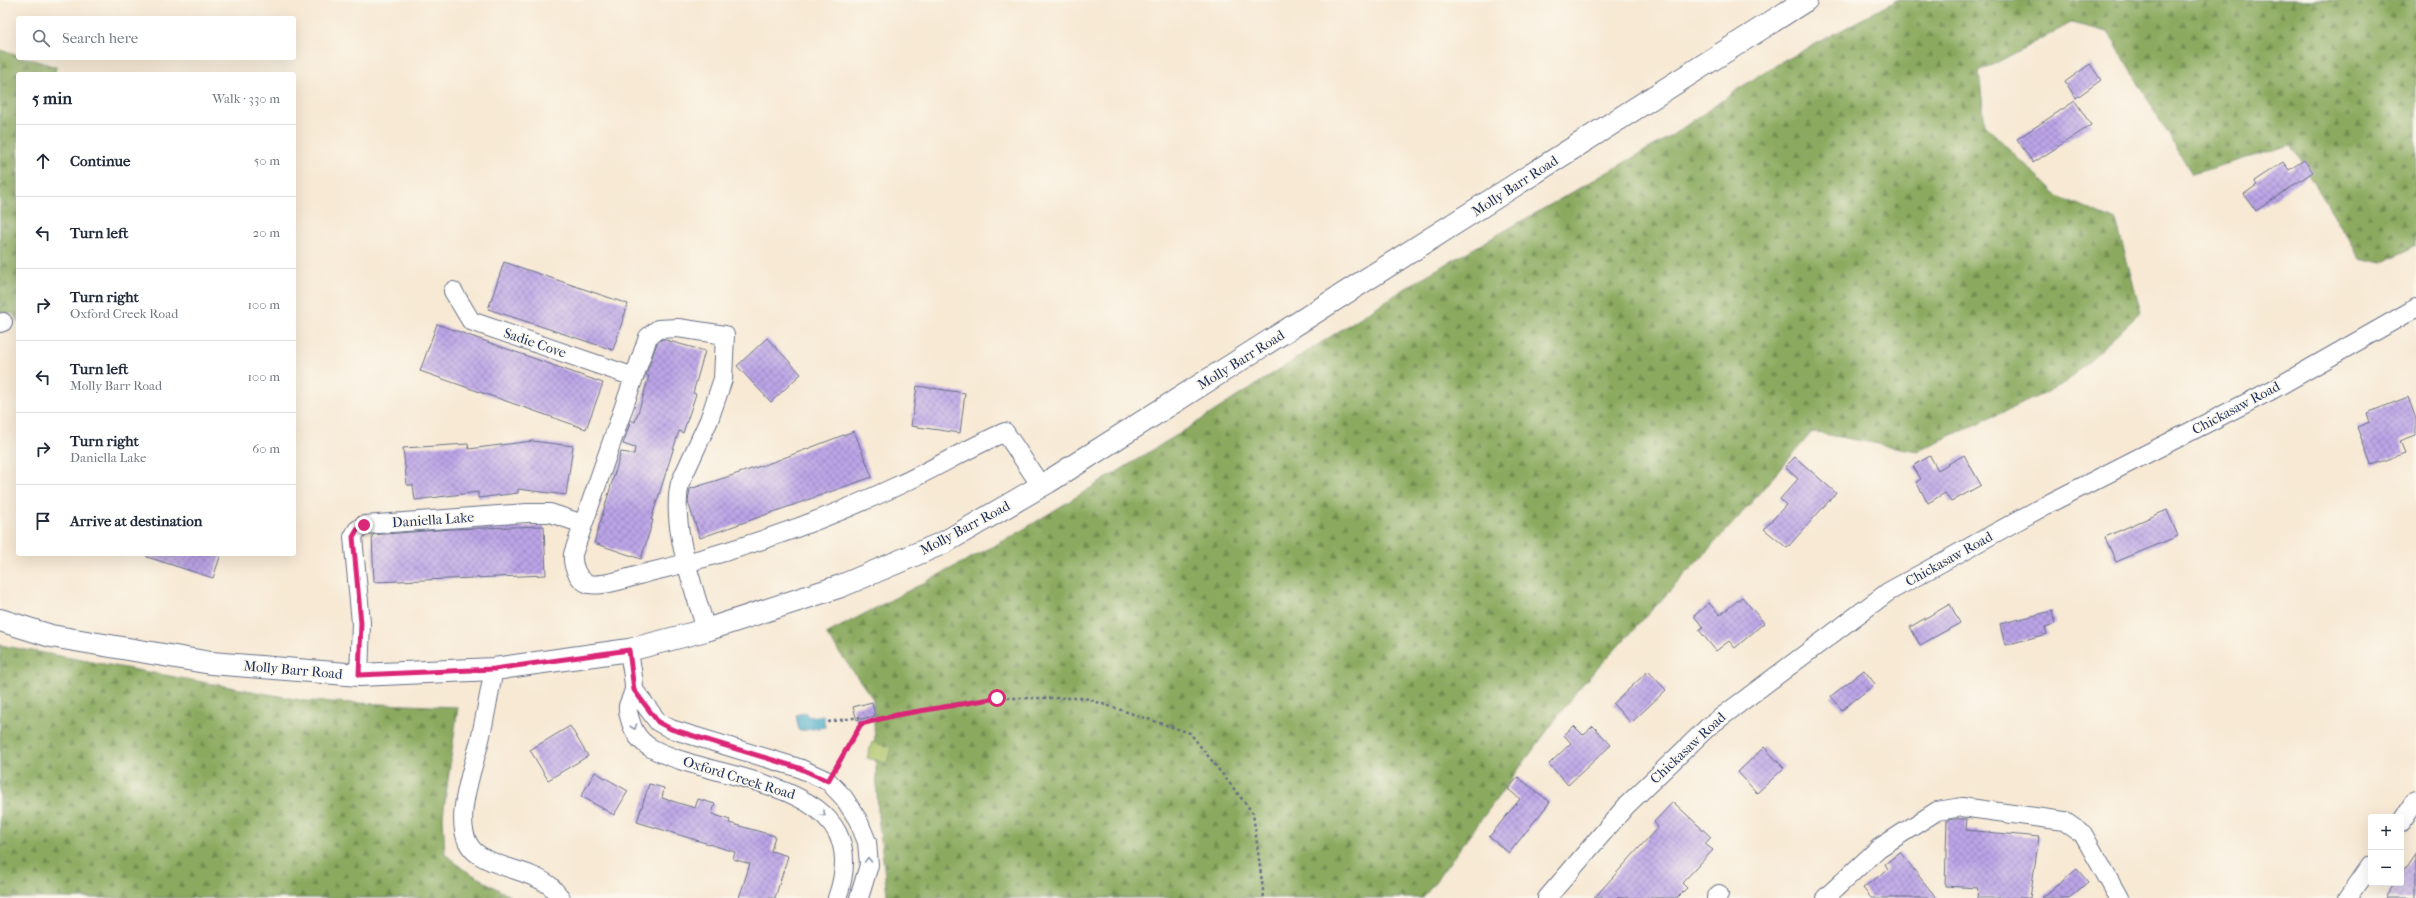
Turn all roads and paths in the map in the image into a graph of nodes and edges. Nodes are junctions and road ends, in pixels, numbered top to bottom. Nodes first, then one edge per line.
1 (1806, 0) edge
2 (453, 291) dead end
3 (2416, 308) edge
4 (634, 377) junction
5 (1041, 486) junction
6 (583, 524) junction
7 (687, 564) junction
8 (0, 620) edge
9 (706, 630) junction
10 (629, 650) junction
11 (494, 669) junction
12 (359, 675) junction
13 (634, 690) junction
14 (828, 722) dead end
15 (861, 724) junction
16 (822, 778) junction
17 (805, 800) junction
18 (2416, 800) edge
19 (2404, 818) edge
20 (2368, 869) edge
21 (562, 898) edge
22 (837, 898) edge
23 (859, 898) edge
24 (1264, 898) edge
25 (1547, 898) edge
26 (1825, 898) edge
27 (2119, 898) edge
28 (2348, 898) edge

1 - 5 main road, Molly Barr Road
2 - 4 street, Sadie Cove
3 - 25 street, Chickasaw Road
4 - 6 street
4 - 7 street
5 - 7 street
5 - 9 main road, Molly Barr Road
6 - 7 street
6 - 12 street, Daniella Lake
7 - 9 street
8 - 12 main road, Molly Barr Road
9 - 10 main road, Molly Barr Road
10 - 11 main road, Molly Barr Road
10 - 13 street, Oxford Creek Road
11 - 12 main road, Molly Barr Road
11 - 21 street
13 - 16 street, Oxford Creek Road
13 -> 17 street, Oxford Creek Road
14 - 15 path
15 - 16 path
15 - 24 path
16 - 17 street
23 -> 16 street, Oxford Creek Road
17 -> 22 street, Oxford Creek Road
18 - 19 street
20 - 28 street
26 - 27 street

